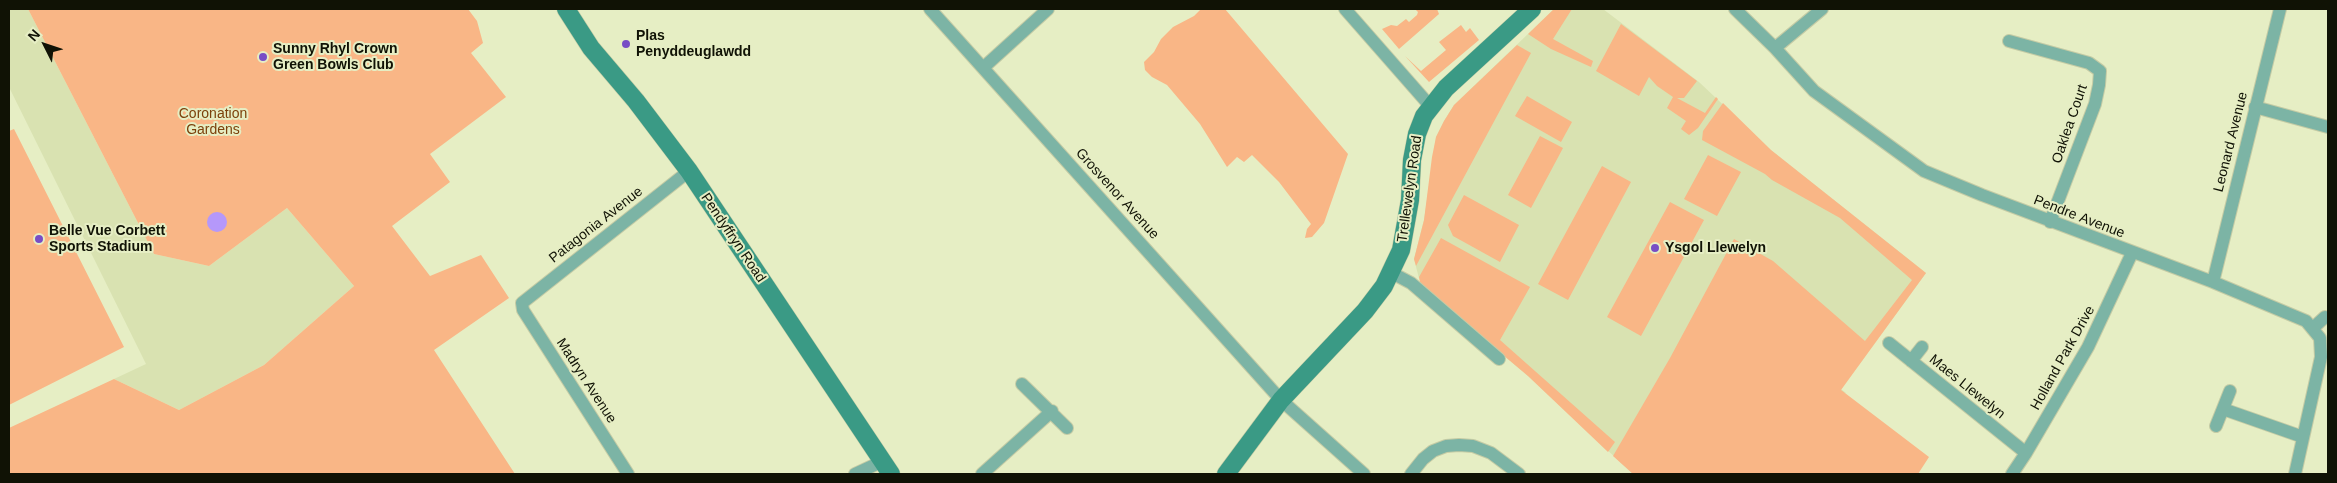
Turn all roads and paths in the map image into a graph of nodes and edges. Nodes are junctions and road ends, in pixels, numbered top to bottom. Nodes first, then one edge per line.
1 (566, 9) edge
2 (930, 9) edge
3 (1048, 9) edge
4 (1346, 9) edge
5 (1532, 9) edge
6 (1735, 9) edge
7 (1822, 9) edge
8 (2280, 9) edge
9 (2009, 41) dead end
10 (1775, 48) junction
11 (984, 67) junction
12 (1431, 107) junction
13 (2255, 107) junction
14 (2328, 127) edge
15 (689, 172) junction
16 (2050, 222) junction
17 (2132, 253) junction
18 (1392, 273) junction
19 (2213, 282) junction
20 (522, 303) joint
21 (2325, 317) dead end
22 (2314, 328) junction
23 (1889, 343) dead end
24 (1922, 347) dead end
25 (1499, 359) dead end
26 (1911, 361) junction
27 (1022, 384) dead end
28 (2230, 391) dead end
29 (1281, 400) junction
30 (2223, 409) junction
31 (1052, 411) junction
32 (2216, 426) dead end
33 (1067, 428) dead end
34 (2303, 437) junction
35 (2026, 454) junction
36 (887, 468) edge
37 (628, 474) edge
38 (855, 474) edge
39 (982, 474) edge
40 (1226, 474) edge
41 (1364, 474) edge
42 (1411, 474) edge
43 (1519, 474) edge
44 (2012, 474) edge
45 (2295, 474) edge

1 - 15 street, Pendyffryn Road
2 - 11 street, Grosvenor Avenue
3 - 11 street
4 - 12 street
5 - 12 street, Trellewelyn Road
6 - 10 street, Pendre Avenue
7 - 10 street
8 - 13 street, Leonard Avenue
9 - 16 street, Oaklea Court
10 - 16 street, Pendre Avenue
11 - 29 street, Grosvenor Avenue
12 - 18 street, Trellewelyn Road
13 - 14 street
13 - 19 street, Leonard Avenue
15 - 20 street, Patagonia Avenue
15 - 36 street, Pendyffryn Road
16 - 17 street, Pendre Avenue
17 - 19 street, Pendre Avenue
17 - 35 street, Holland Park Drive
18 - 25 street
18 - 29 street, Trellewelyn Road
19 - 22 street, Pendre Avenue
20 - 37 street, Madryn Avenue
21 - 22 street
22 - 34 street
23 - 26 street, Maes Llewelyn
24 - 26 street
26 - 35 street, Maes Llewelyn
27 - 31 street
28 - 30 street
29 - 40 street, Trellewelyn Road
29 - 41 street, Grosvenor Avenue
30 - 32 street
30 - 34 street
31 - 33 street
31 - 39 street
34 - 45 street
35 - 44 street, Holland Park Drive
36 - 38 street
42 - 43 street

